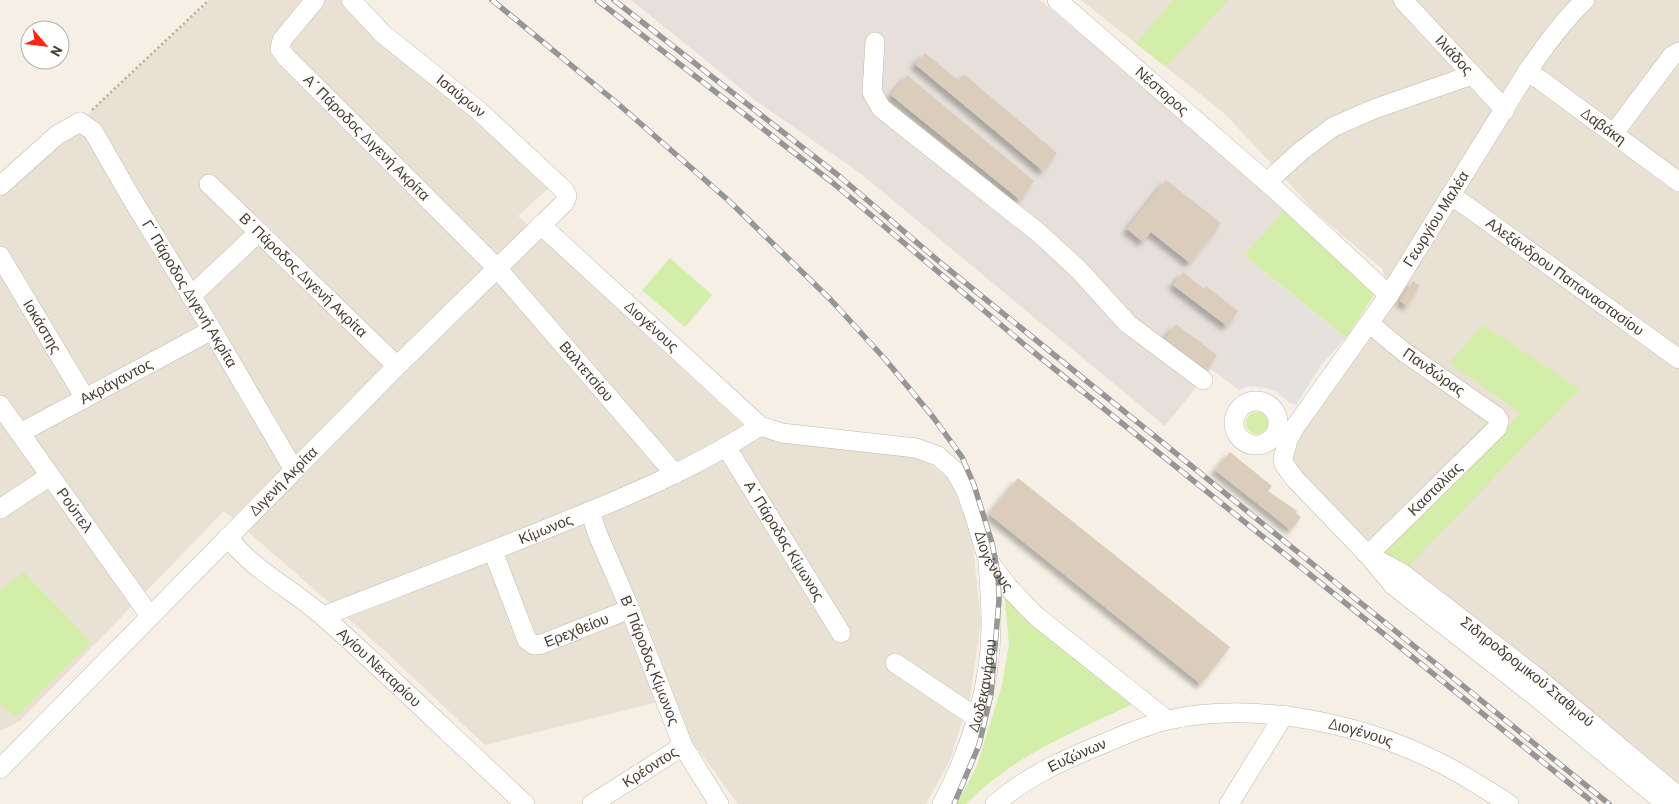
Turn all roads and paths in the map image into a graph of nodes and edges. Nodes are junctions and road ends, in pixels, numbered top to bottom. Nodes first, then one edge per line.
1 (209, 0) edge
2 (315, 0) edge
3 (351, 0) edge
4 (1057, 0) edge
5 (1403, 0) edge
6 (1585, 0) edge
7 (875, 42) dead end
8 (1678, 52) edge
9 (1527, 72) junction
10 (1472, 75) junction
11 (1505, 110) junction
12 (80, 122) junction
13 (1614, 133) junction
14 (1267, 182) junction
15 (1679, 182) edge
16 (209, 184) dead end
17 (0, 186) edge
18 (567, 196) joint
19 (1449, 197) junction
20 (541, 225) junction
21 (258, 233) junction
22 (0, 256) edge
23 (497, 268) junction
24 (1389, 295) junction
25 (191, 296) junction
26 (1369, 324) junction
27 (212, 330) junction
28 (1679, 359) edge
29 (397, 366) junction
30 (1203, 380) dead end
31 (85, 398) junction
32 (0, 404) edge
33 (1277, 415) junction
34 (1303, 415) junction
35 (1498, 421) joint
36 (760, 426) junction
37 (20, 433) junction
38 (1288, 440) junction
39 (1268, 442) junction
40 (727, 448) junction
41 (294, 470) junction
42 (675, 474) junction
43 (50, 476) junction
44 (0, 510) edge
45 (590, 511) junction
46 (228, 537) junction
47 (492, 551) junction
48 (1368, 556) junction
49 (988, 560) junction
50 (630, 609) junction
51 (150, 616) junction
52 (323, 616) junction
53 (841, 633) dead end
54 (895, 662) dead end
55 (1535, 686) junction
56 (1284, 715) junction
57 (977, 718) junction
58 (1167, 720) junction
59 (683, 746) junction
60 (3, 757) edge
61 (1679, 797) edge
62 (525, 804) edge
63 (592, 804) edge
64 (719, 804) edge
65 (942, 804) edge
66 (995, 804) edge
67 (1229, 804) edge
68 (1509, 804) edge
69 (1666, 804) edge

1 - 12 path
2 - 23 street, Α΄ Πάροδος Διγενή Ακρίτα
3 - 18 street, Ισαύρων
4 - 14 street, Νέστορος
5 - 10 street, Ιλιάδος
6 - 9 street, Γεωργίου Μαλέα
7 - 30 street
8 - 13 street
9 - 11 street, Γεωργίου Μαλέα
9 - 13 street, Δαβάκη
10 - 11 street, Ιλιάδος
10 - 14 street
11 - 19 street, Γεωργίου Μαλέα
12 - 17 street
12 - 25 street, Γ΄ Πάροδος Διγενή Ακρίτα
13 - 15 street, Δαβάκη
14 - 24 street, Νέστορος
16 - 21 street, Β΄ Πάροδος Διγενή Ακρίτα
18 - 20 street, Διγενή Ακρίτα
19 - 24 street, Γεωργίου Μαλέα
19 - 28 street, Αλεξάνδρου Παπαναστασίου
20 - 23 street, Διγενή Ακρίτα
20 - 36 street, Διογένους
21 - 25 street
21 - 29 street, Β΄ Πάροδος Διγενή Ακρίτα
22 - 31 street, Ιοκάστης
23 - 29 street, Διγενή Ακρίτα
23 - 42 street, Βαλτετσίου
24 - 26 street, Γεωργίου Μαλέα
25 - 27 street, Γ΄ Πάροδος Διγενή Ακρίτα
26 - 34 street, Γεωργίου Μαλέα
26 - 35 street, Πανδώρας
27 - 31 street, Ακράγαντος
27 - 41 street, Γ΄ Πάροδος Διγενή Ακρίτα
29 - 41 street, Διγενή Ακρίτα
31 - 37 street, Ακράγαντος
32 - 37 street, Ρούπελ
33 - 34 street
33 - 38 street
33 - 39 street
33 - 39 street
34 - 38 street, Γεωργίου Μαλέα
35 - 48 street, Κασταλίας
36 - 40 street, Κίμωνος
36 - 49 street, Διογένους
37 - 43 street, Ρούπελ
38 - 39 street
38 - 48 street, Σιδηροδρομικού Σταθμού
40 - 42 street, Κίμωνος
40 - 53 street, Α΄ Πάροδος Κίμωνος
41 - 46 street, Διγενή Ακρίτα
42 - 45 street, Κίμωνος
43 - 44 street
43 - 51 street, Ρούπελ
45 - 47 street, Κίμωνος
45 - 50 street, Β΄ Πάροδος Κίμωνος
46 - 51 street, Διγενή Ακρίτα
46 - 52 street, Αγίου Νεκταρίου
47 - 50 street, Ερεχθείου
47 - 52 street, Κίμωνος
48 - 55 street, Σιδηροδρομικού Σταθμού
49 - 57 street, Δωδεκανήσου
49 - 58 street, Διογένους
50 - 59 street, Β΄ Πάροδος Κίμωνος
51 - 60 street, Διγενή Ακρίτα
52 - 62 street, Αγίου Νεκταρίου
54 - 57 street
55 - 61 street, Σιδηροδρομικού Σταθμού
55 - 69 street, Σιδηροδρομικού Σταθμού
56 - 58 street, Διογένους
56 - 67 street
56 - 68 street, Διογένους
57 - 65 street, Δωδεκανήσου
58 - 66 street, Ευζώνων
59 - 63 street, Κρέοντος
59 - 64 street, Β΄ Πάροδος Κίμωνος

